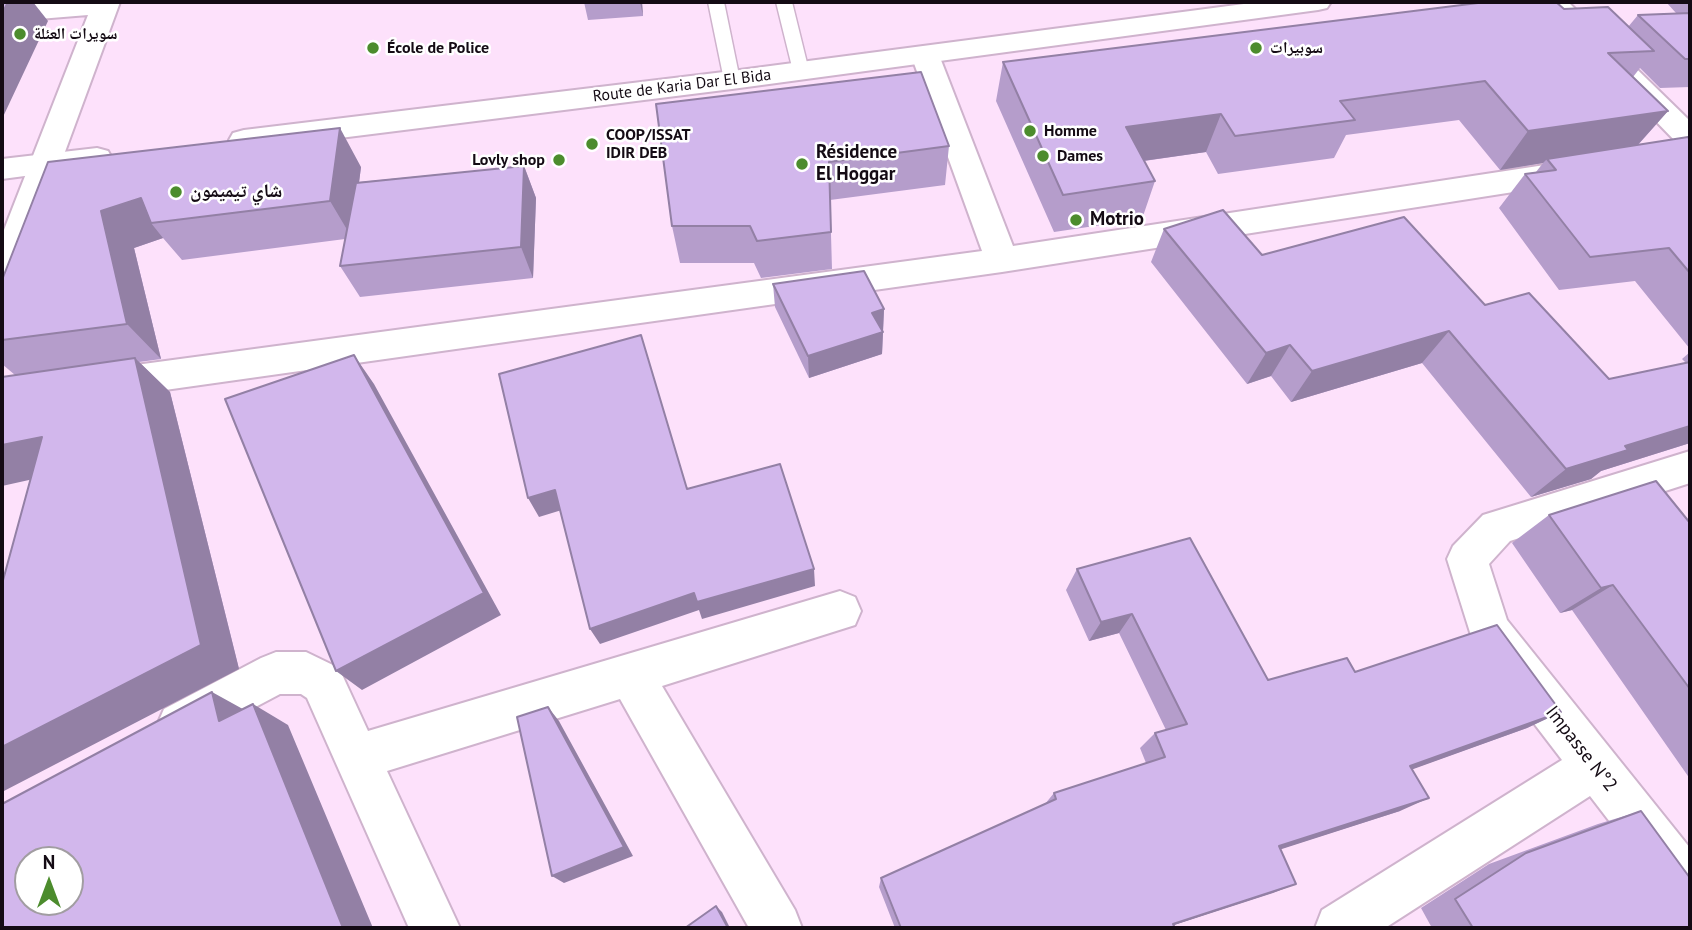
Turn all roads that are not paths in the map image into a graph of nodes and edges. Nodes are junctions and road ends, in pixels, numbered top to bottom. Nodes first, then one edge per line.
1 (716, 2) edge
2 (784, 2) edge
3 (1318, 2) edge
4 (1553, 2) edge
5 (106, 4) edge
6 (2, 14) edge
7 (925, 55) junction
8 (801, 71) junction
9 (732, 80) junction
10 (1690, 138) edge
11 (211, 144) edge
12 (128, 154) edge
13 (46, 164) junction
14 (1608, 167) edge
15 (2, 169) edge
16 (1002, 260) junction
17 (2, 277) edge
18 (2, 398) edge
19 (1690, 467) edge
20 (840, 611) dead end
21 (631, 675) junction
22 (145, 743) edge
23 (356, 758) junction
24 (1595, 766) junction
25 (1690, 887) edge
26 (435, 928) edge
27 (777, 928) edge
28 (1340, 928) edge

1 - 9 lane
2 - 8 lane
3 - 7 street, Route de Karia Dar El Bida
4 - 10 street
5 - 6 street
5 - 13 street
7 - 8 street, Route de Karia Dar El Bida
7 - 16 street
8 - 9 street, Route de Karia Dar El Bida
9 - 11 street, Route de Karia Dar El Bida
12 - 13 street
13 - 15 street
13 - 17 street
14 - 16 street
16 - 18 street
19 - 24 street, Impasse N°2
20 - 21 street
21 - 23 street
21 - 27 street
22 - 23 street
23 - 26 street
24 - 25 street, Impasse N°2
24 - 28 street

